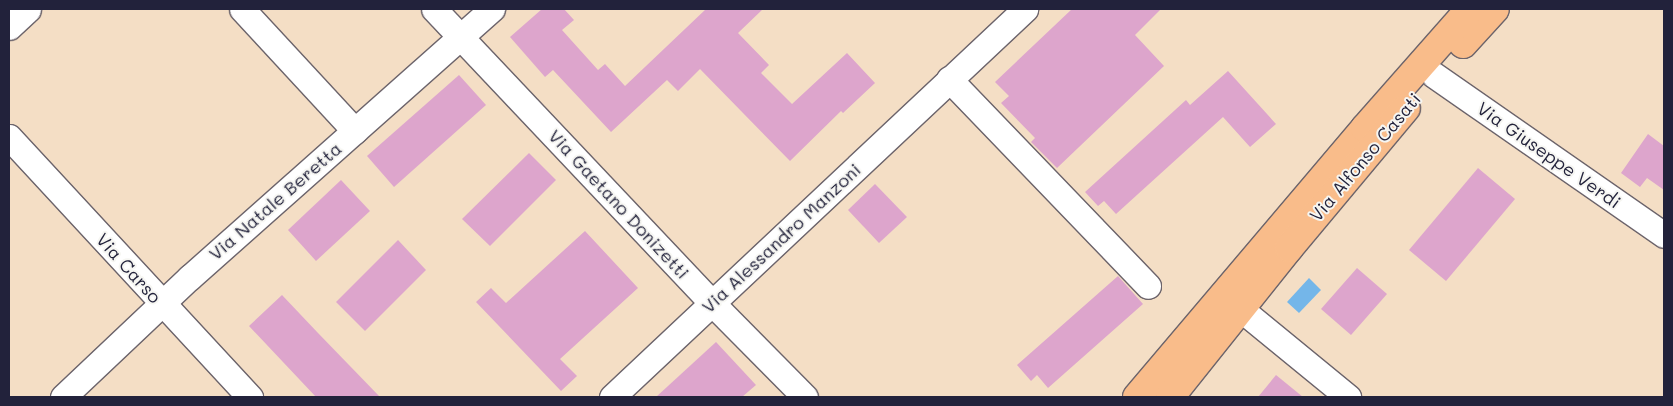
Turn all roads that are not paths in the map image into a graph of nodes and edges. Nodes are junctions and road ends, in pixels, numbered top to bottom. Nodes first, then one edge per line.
1 (28, 9) edge
2 (242, 9) edge
3 (434, 9) edge
4 (492, 9) edge
5 (1025, 9) edge
6 (1470, 9) edge
7 (1495, 9) edge
8 (9, 27) edge
9 (461, 37) junction
10 (1434, 75) junction
11 (949, 79) junction
12 (355, 131) junction
13 (9, 137) edge
14 (1664, 235) edge
15 (1148, 286) dead end
16 (1232, 302) junction
17 (161, 303) junction
18 (712, 303) junction
19 (62, 397) edge
20 (250, 397) edge
21 (612, 397) edge
22 (805, 397) edge
23 (1137, 397) edge
24 (1170, 397) edge
25 (1348, 397) edge

1 - 8 street
2 - 12 street
3 - 9 street, Via Gaetano Donizetti
4 - 9 street, Via Natale Beretta
5 - 11 street, Via Alessandro Manzoni
6 - 16 main road, Via Alfonso Casati
7 - 10 main road, Via Alfonso Casati
9 - 12 street, Via Natale Beretta
9 - 18 street, Via Gaetano Donizetti
10 - 14 street, Via Giuseppe Verdi
10 - 16 main road, Via Alfonso Casati
11 - 15 street
11 - 18 street, Via Alessandro Manzoni
12 - 17 street, Via Natale Beretta
13 - 17 street, Via Carso
16 - 23 main road, Via Alfonso Casati
16 - 24 main road, Via Alfonso Casati
16 - 25 street
17 - 19 street, Via Natale Beretta
17 - 20 street, Via Carso
18 - 21 street, Via Alessandro Manzoni
18 - 22 street, Via Gaetano Donizetti

